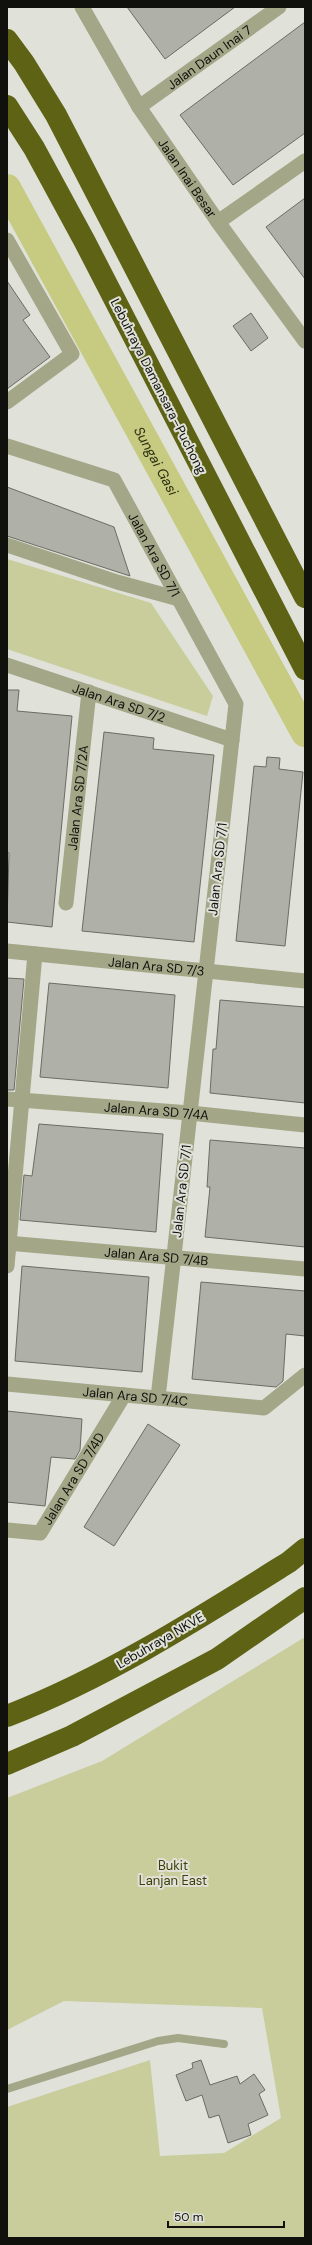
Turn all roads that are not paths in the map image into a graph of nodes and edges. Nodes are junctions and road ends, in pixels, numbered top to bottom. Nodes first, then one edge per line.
1 (82, 7) edge
2 (279, 7) edge
3 (7, 40) edge
4 (7, 106) edge
5 (139, 107) junction
6 (305, 161) edge
7 (218, 222) junction
8 (8, 244) edge
9 (304, 336) edge
10 (7, 402) edge
11 (7, 446) edge
12 (7, 545) edge
13 (305, 596) edge
14 (179, 600) junction
15 (7, 665) edge
16 (305, 669) edge
17 (89, 692) junction
18 (232, 740) junction
19 (66, 903) dead end
20 (7, 951) edge
21 (35, 954) junction
22 (206, 971) junction
23 (305, 980) edge
24 (7, 1099) edge
25 (22, 1100) junction
26 (190, 1113) junction
27 (305, 1125) edge
28 (8, 1243) edge
29 (174, 1258) junction
30 (7, 1266) edge
31 (305, 1269) edge
32 (305, 1375) edge
33 (7, 1384) edge
34 (124, 1395) junction
35 (158, 1398) junction
36 (7, 1530) edge
37 (305, 1549) edge
38 (305, 1598) edge
39 (7, 1716) edge
40 (7, 1764) edge
41 (224, 2044) dead end
42 (7, 2089) edge

1 - 5 street, Jalan Inai Besar
2 - 5 street, Jalan Daun Inai 7
3 - 13 highway
4 - 16 highway, Lebuhraya Damansara–Puchong
5 - 7 street, Jalan Inai Besar
6 - 7 street
7 - 9 street, Jalan Inai Besar
8 - 10 street
11 - 14 street, Jalan Ara SD 7/1
12 - 14 street
14 - 18 street, Jalan Ara SD 7/1
15 - 17 street, Jalan Ara SD 7/2
17 - 18 street, Jalan Ara SD 7/2
17 - 19 street, Jalan Ara SD 7/2A
18 - 22 street, Jalan Ara SD 7/1
20 - 21 street, Jalan Ara SD 7/3
21 - 22 street, Jalan Ara SD 7/3
21 - 25 street
22 - 23 street, Jalan Ara SD 7/3
22 - 26 street, Jalan Ara SD 7/1
24 - 25 street, Jalan Ara SD 7/4A
25 - 26 street, Jalan Ara SD 7/4A
25 - 28 street
26 - 27 street, Jalan Ara SD 7/4A
26 - 29 street, Jalan Ara SD 7/1
28 - 29 street, Jalan Ara SD 7/4B
28 - 30 street
29 - 31 street, Jalan Ara SD 7/4B
29 - 35 street, Jalan Ara SD 7/1
32 - 35 street, Jalan Ara SD 7/4C
33 - 34 street, Jalan Ara SD 7/4C
34 - 35 street, Jalan Ara SD 7/4C
34 - 36 street, Jalan Ara SD 7/4D
37 - 39 highway, Lebuhraya NKVE
38 - 40 highway
41 - 42 lane

